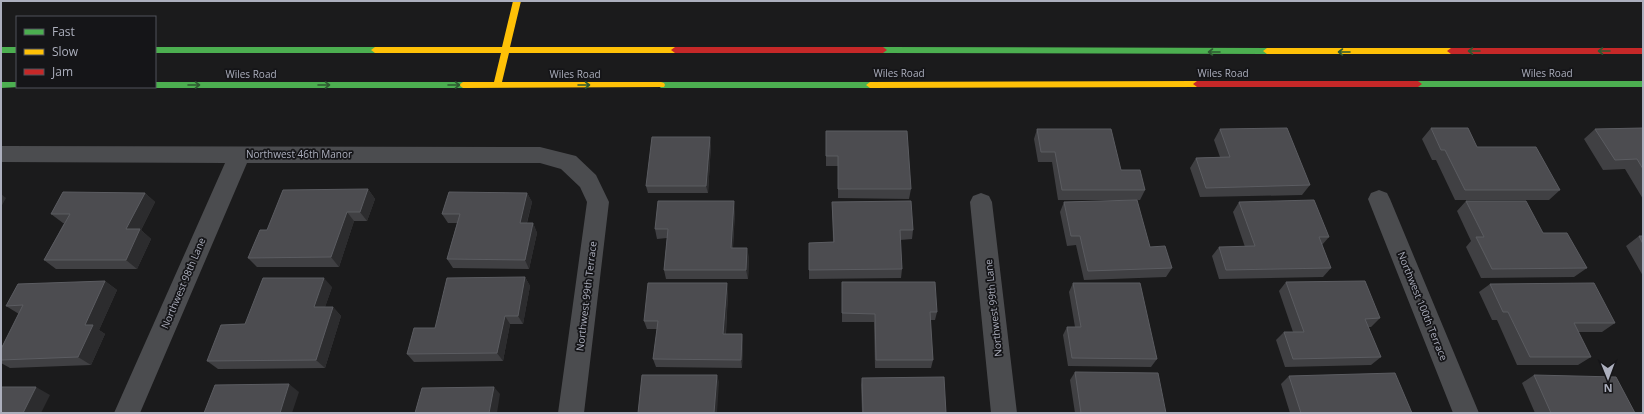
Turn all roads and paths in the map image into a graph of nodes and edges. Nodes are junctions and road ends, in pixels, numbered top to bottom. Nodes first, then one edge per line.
1 (517, 1) edge
2 (1, 50) edge
3 (16, 50) edge
4 (156, 50) edge
5 (504, 51) junction
6 (1643, 51) edge
7 (1643, 84) edge
8 (1, 85) edge
9 (16, 85) edge
10 (156, 85) edge
11 (497, 85) junction
12 (1, 154) edge
13 (240, 154) junction
14 (588, 180) joint
15 (1379, 199) dead end
16 (981, 202) dead end
17 (127, 413) edge
18 (571, 413) edge
19 (1004, 413) edge
20 (1466, 413) edge

1 - 5 main road
2 - 3 main road
4 - 5 main road
6 -> 5 main road
5 - 11 main road
11 -> 7 main road, Wiles Road
8 - 9 main road
10 -> 11 main road, Wiles Road
12 - 13 street, Northwest 46th Manor
13 - 14 street, Northwest 46th Manor
13 - 17 street, Northwest 98th Lane
14 - 18 street, Northwest 99th Terrace
15 - 20 street, Northwest 100th Terrace
16 - 19 street, Northwest 99th Lane

